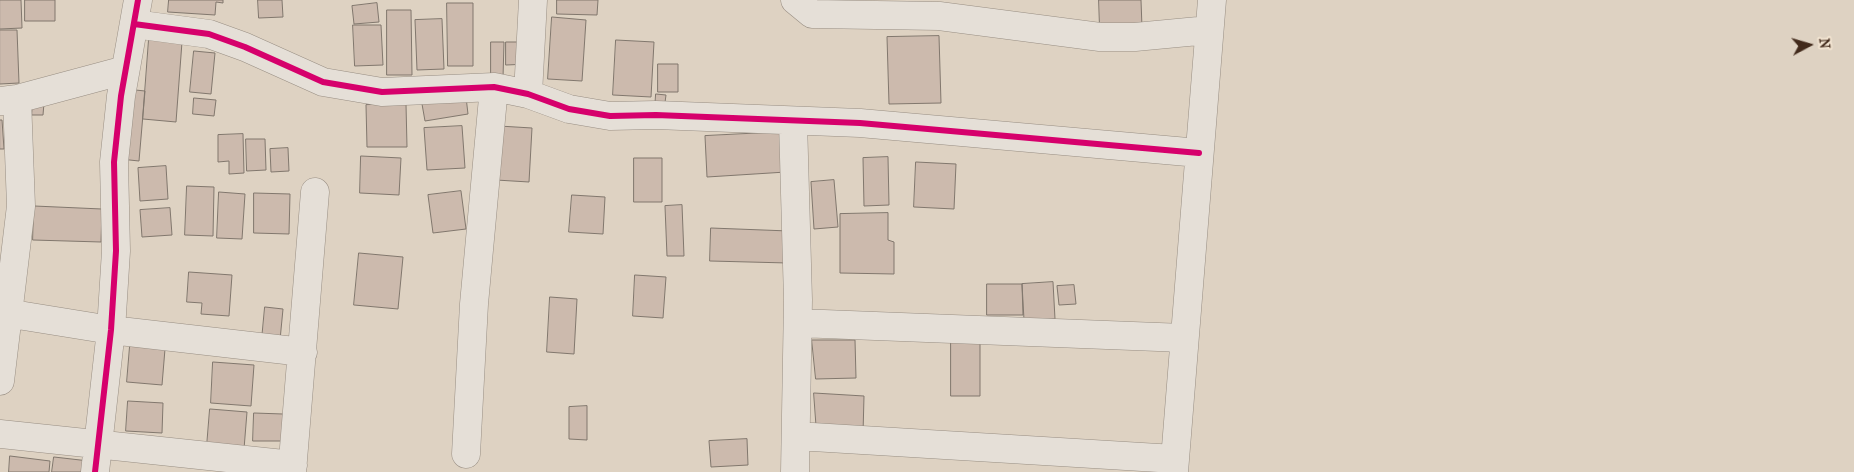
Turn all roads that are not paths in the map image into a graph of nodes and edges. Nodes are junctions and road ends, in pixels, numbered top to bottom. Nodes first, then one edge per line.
1 (533, 0) edge
2 (795, 0) edge
3 (1212, 0) edge
4 (136, 12) edge
5 (1209, 30) junction
6 (125, 70) junction
7 (494, 87) junction
8 (528, 94) junction
9 (8, 100) edge
10 (793, 121) junction
11 (1199, 153) junction
12 (315, 192) dead end
13 (5, 312) edge
14 (798, 323) junction
15 (111, 330) junction
16 (1184, 338) junction
17 (303, 352) junction
18 (0, 381) edge
19 (0, 434) edge
20 (796, 436) junction
21 (97, 445) junction
22 (466, 454) dead end
23 (1174, 466) edge
24 (292, 468) edge
25 (95, 472) edge
26 (796, 472) edge

1 - 8 street
2 - 5 street
3 - 5 street
4 - 6 street
4 - 7 street
5 - 11 street
6 - 9 street
6 - 15 street
7 - 8 street
7 - 22 street
8 - 10 street
9 - 13 street
10 - 11 street
10 - 14 street
11 - 16 street
12 - 17 street
13 - 15 street
13 - 18 street
14 - 16 street
14 - 20 street
15 - 17 street
15 - 21 street
16 - 23 street
17 - 24 street
19 - 21 street
20 - 23 street
20 - 26 street
21 - 24 street
21 - 25 street

